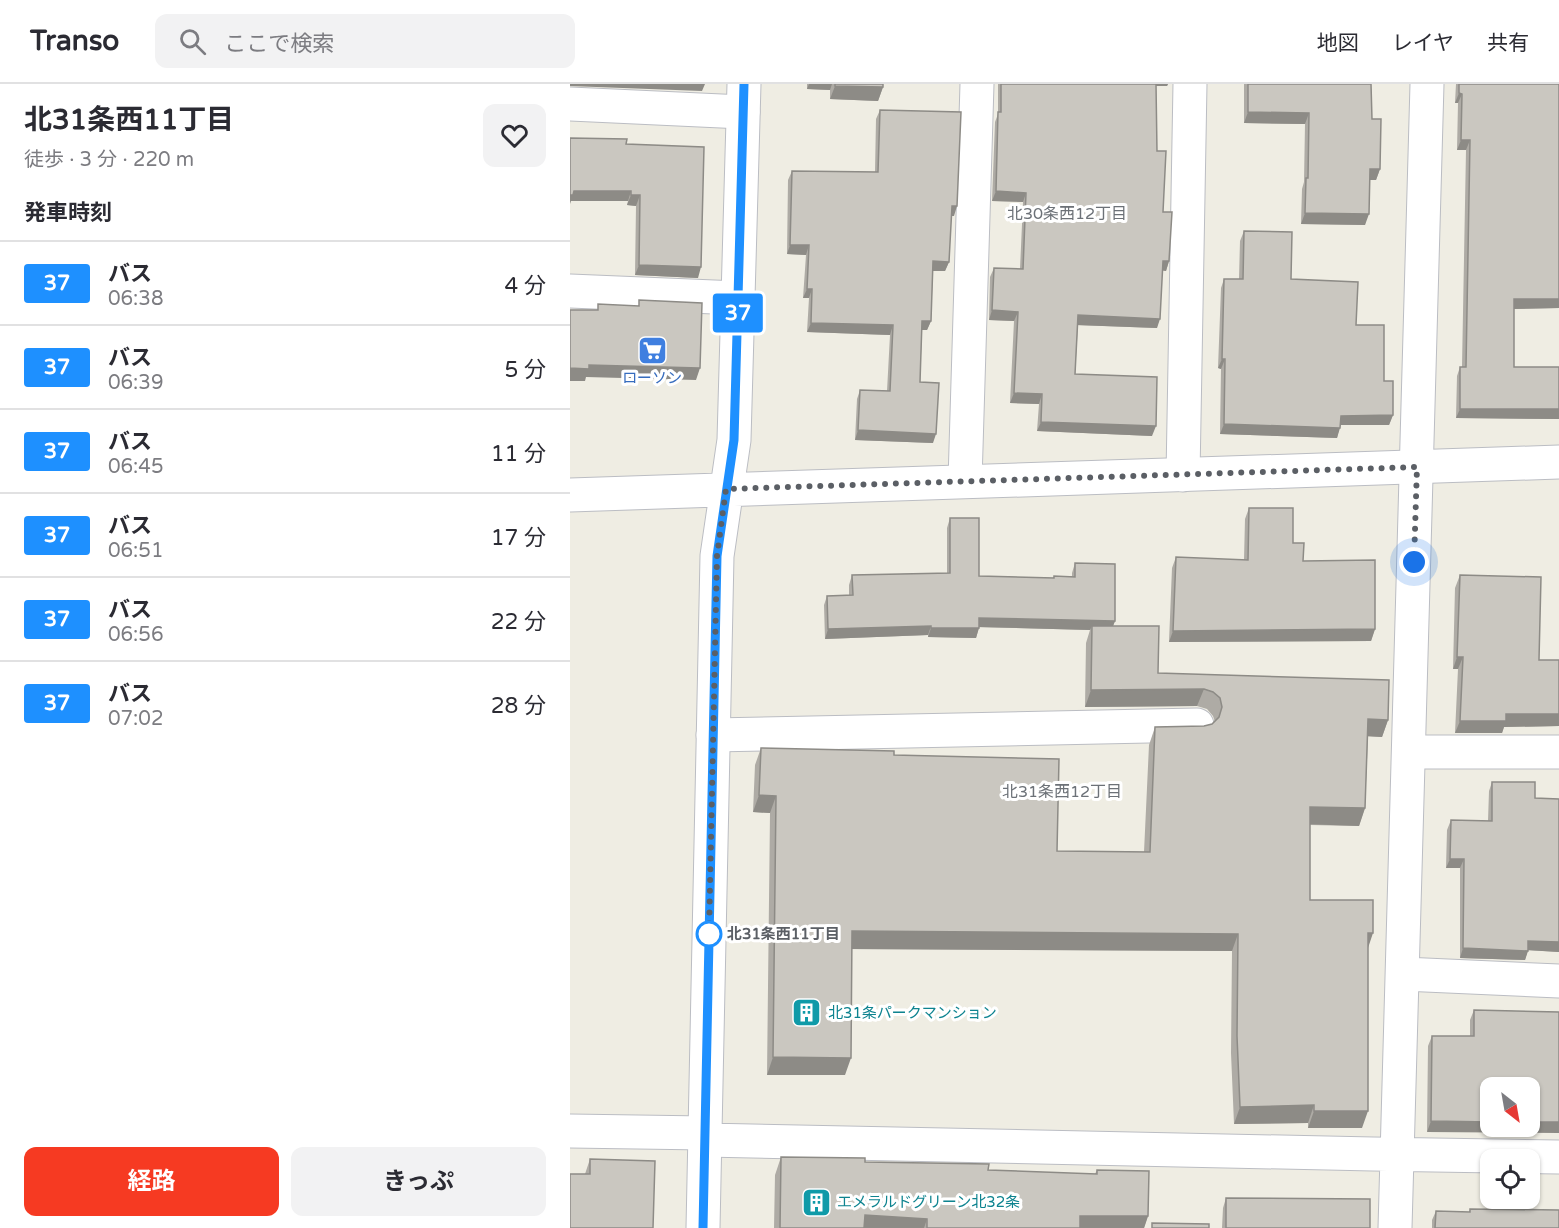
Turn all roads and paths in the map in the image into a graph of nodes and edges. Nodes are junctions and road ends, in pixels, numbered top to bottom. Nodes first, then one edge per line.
1 (977, 84) edge
2 (1190, 84) edge
3 (1427, 84) edge
4 (743, 98) edge
5 (570, 104) edge
6 (570, 291) edge
7 (738, 297) junction
8 (1559, 462) edge
9 (1417, 467) junction
10 (1183, 475) junction
11 (965, 482) junction
12 (726, 489) junction
13 (570, 495) edge
14 (1197, 725) edge
15 (713, 735) junction
16 (1409, 752) junction
17 (1559, 752) edge
18 (1402, 974) junction
19 (1559, 981) edge
20 (570, 1131) edge
21 (705, 1137) junction
22 (1398, 1155) junction
23 (1559, 1156) edge
24 (703, 1228) edge
25 (1395, 1228) edge

1 - 11 street
2 - 10 street
3 - 9 street
4 - 5 street
4 - 7 street
6 - 7 street
7 - 12 street
8 - 9 street
9 - 10 street
9 - 16 street
10 - 11 street
11 - 12 street
12 - 13 street
12 - 15 street
14 - 15 street
15 - 21 street
16 - 17 street
16 - 18 street
18 - 19 street
18 - 22 street
20 - 21 street
21 - 22 street
21 - 24 street
22 - 23 street
22 - 25 street

